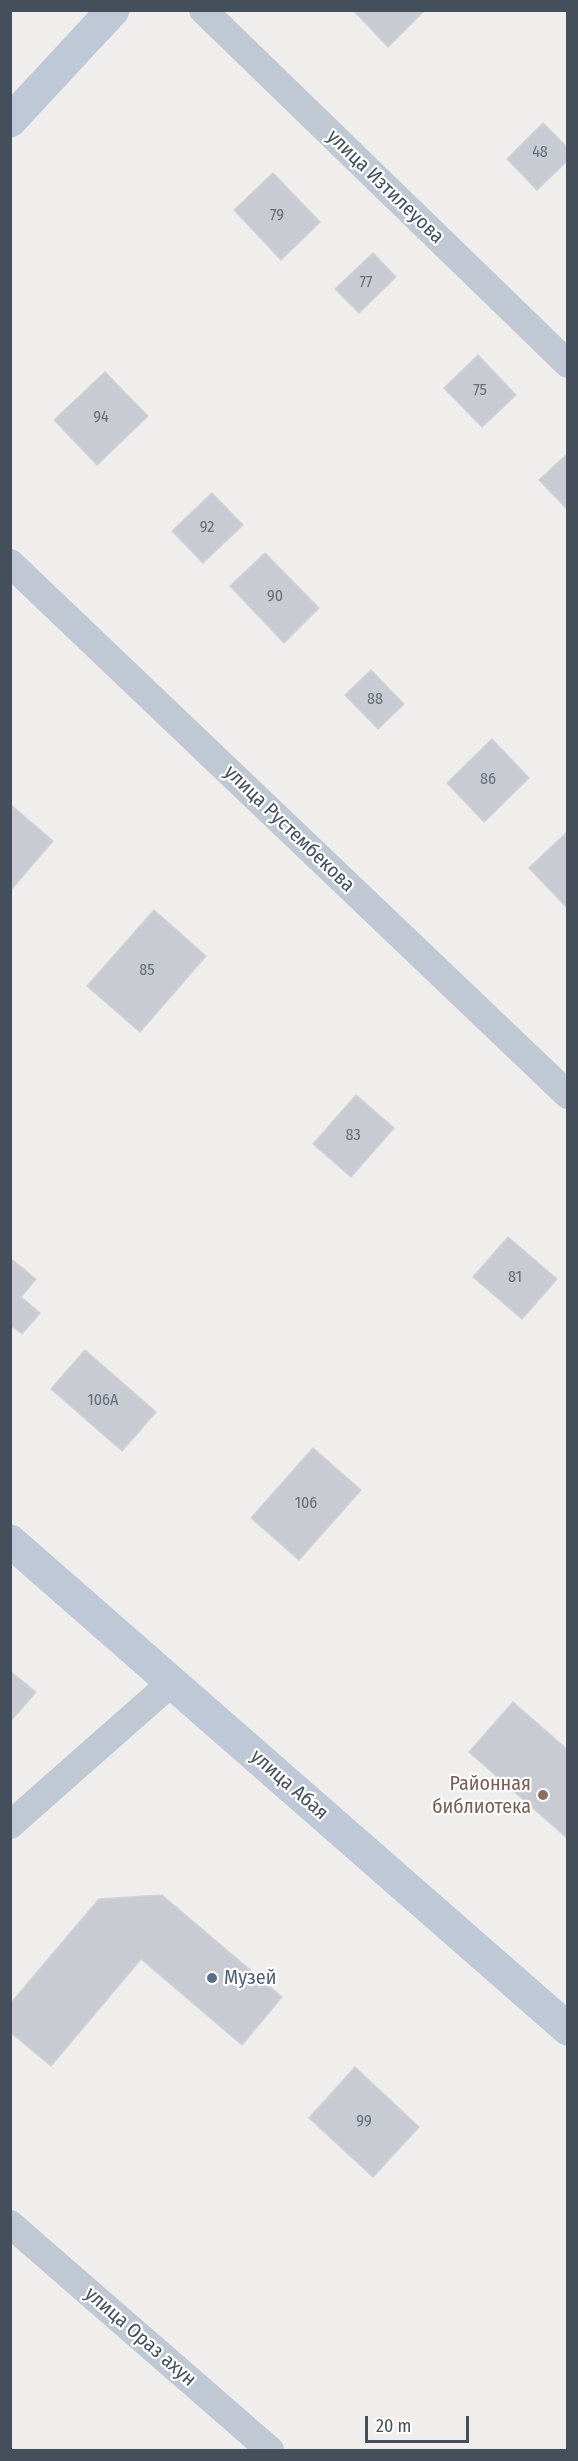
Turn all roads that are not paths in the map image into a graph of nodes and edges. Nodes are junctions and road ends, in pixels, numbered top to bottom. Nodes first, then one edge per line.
1 (113, 10) edge
2 (203, 10) edge
3 (10, 121) edge
4 (567, 364) edge
5 (10, 563) edge
6 (567, 1095) edge
7 (10, 1541) edge
8 (171, 1683) junction
9 (10, 1824) edge
10 (567, 2029) edge
11 (10, 2224) edge
12 (270, 2451) edge

1 - 3 street
2 - 4 street, улица Изтилеуова
5 - 6 street, улица Рустембекова
7 - 8 street, улица Абая
8 - 9 street
8 - 10 street, улица Абая
11 - 12 street, улица Ораз ахун

